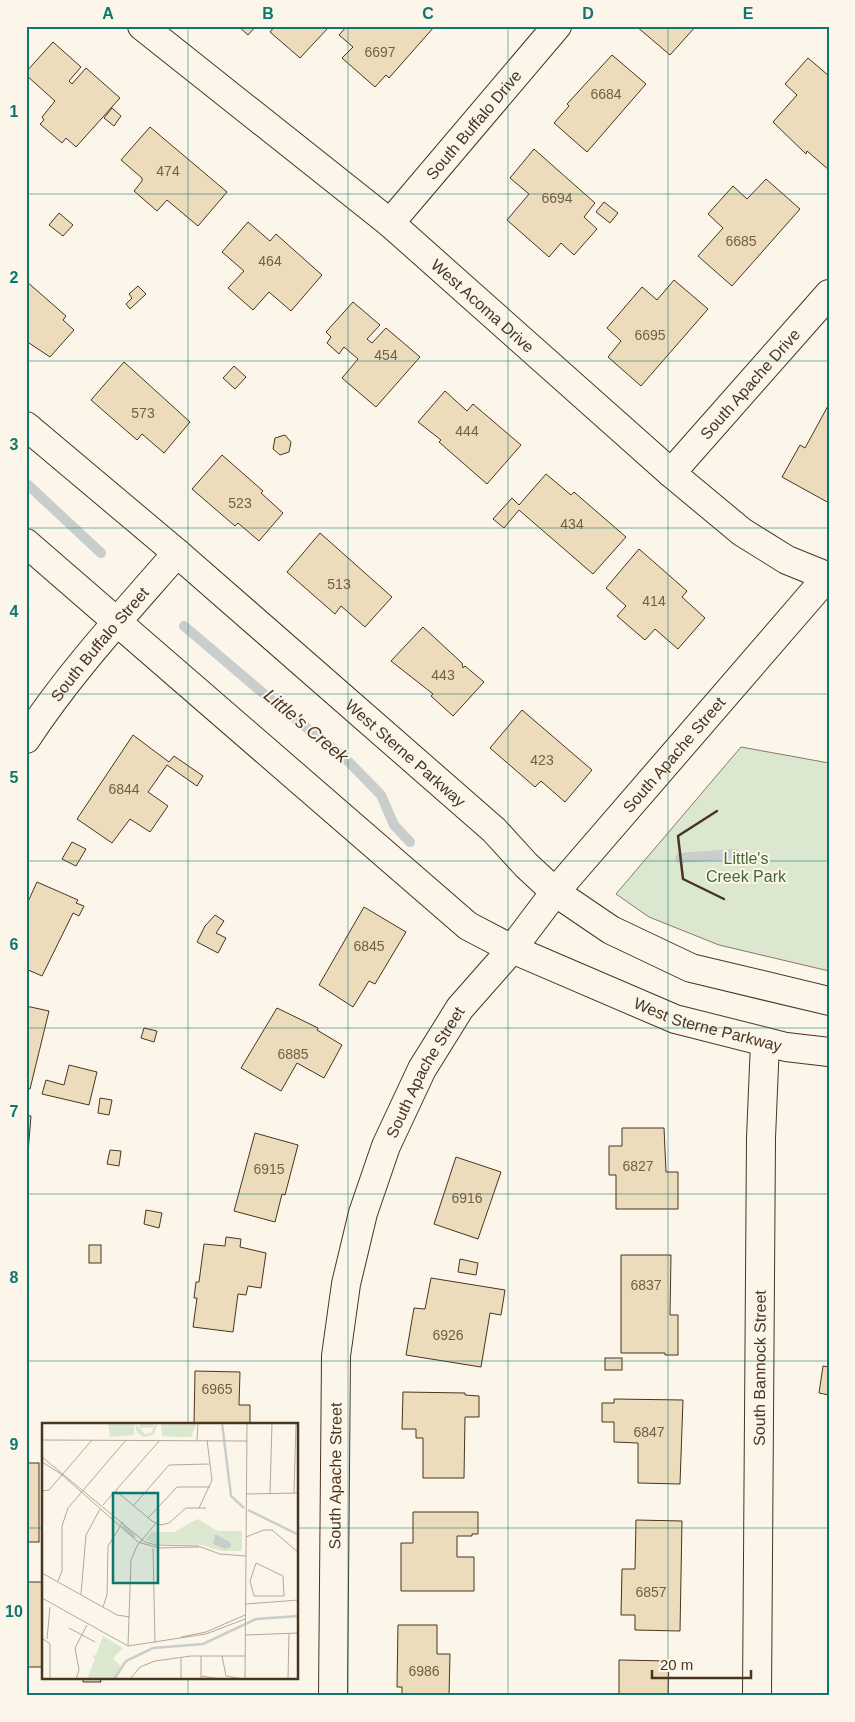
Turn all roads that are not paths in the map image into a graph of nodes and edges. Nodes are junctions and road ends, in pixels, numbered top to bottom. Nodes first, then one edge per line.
1 (142, 26) edge
2 (557, 26) edge
3 (390, 223) junction
4 (829, 294) edge
5 (26, 426) edge
6 (671, 473) junction
7 (26, 543) edge
8 (177, 553) junction
9 (828, 576) edge
10 (118, 621) junction
11 (26, 739) edge
12 (555, 892) junction
13 (512, 948) junction
14 (829, 1001) edge
15 (765, 1042) junction
16 (829, 1052) edge
17 (333, 1696) edge
18 (756, 1696) edge

1 - 3 street, West Acoma Drive
2 - 3 street, South Buffalo Drive
3 - 6 street, West Acoma Drive
4 - 6 street, South Apache Drive
5 - 8 street, West Sterne Parkway
6 - 9 street, West Acoma Drive
7 - 10 street, West Sterne Parkway
8 - 10 street, South Buffalo Street
8 - 12 street, West Sterne Parkway
9 - 12 street, South Apache Street
10 - 11 street, South Buffalo Street
10 - 13 street, West Sterne Parkway
12 - 13 street, South Apache Street
12 - 14 street, West Sterne Parkway
13 - 15 street, West Sterne Parkway
13 - 17 street, South Apache Street
15 - 16 street, West Sterne Parkway
15 - 18 street, South Bannock Street

